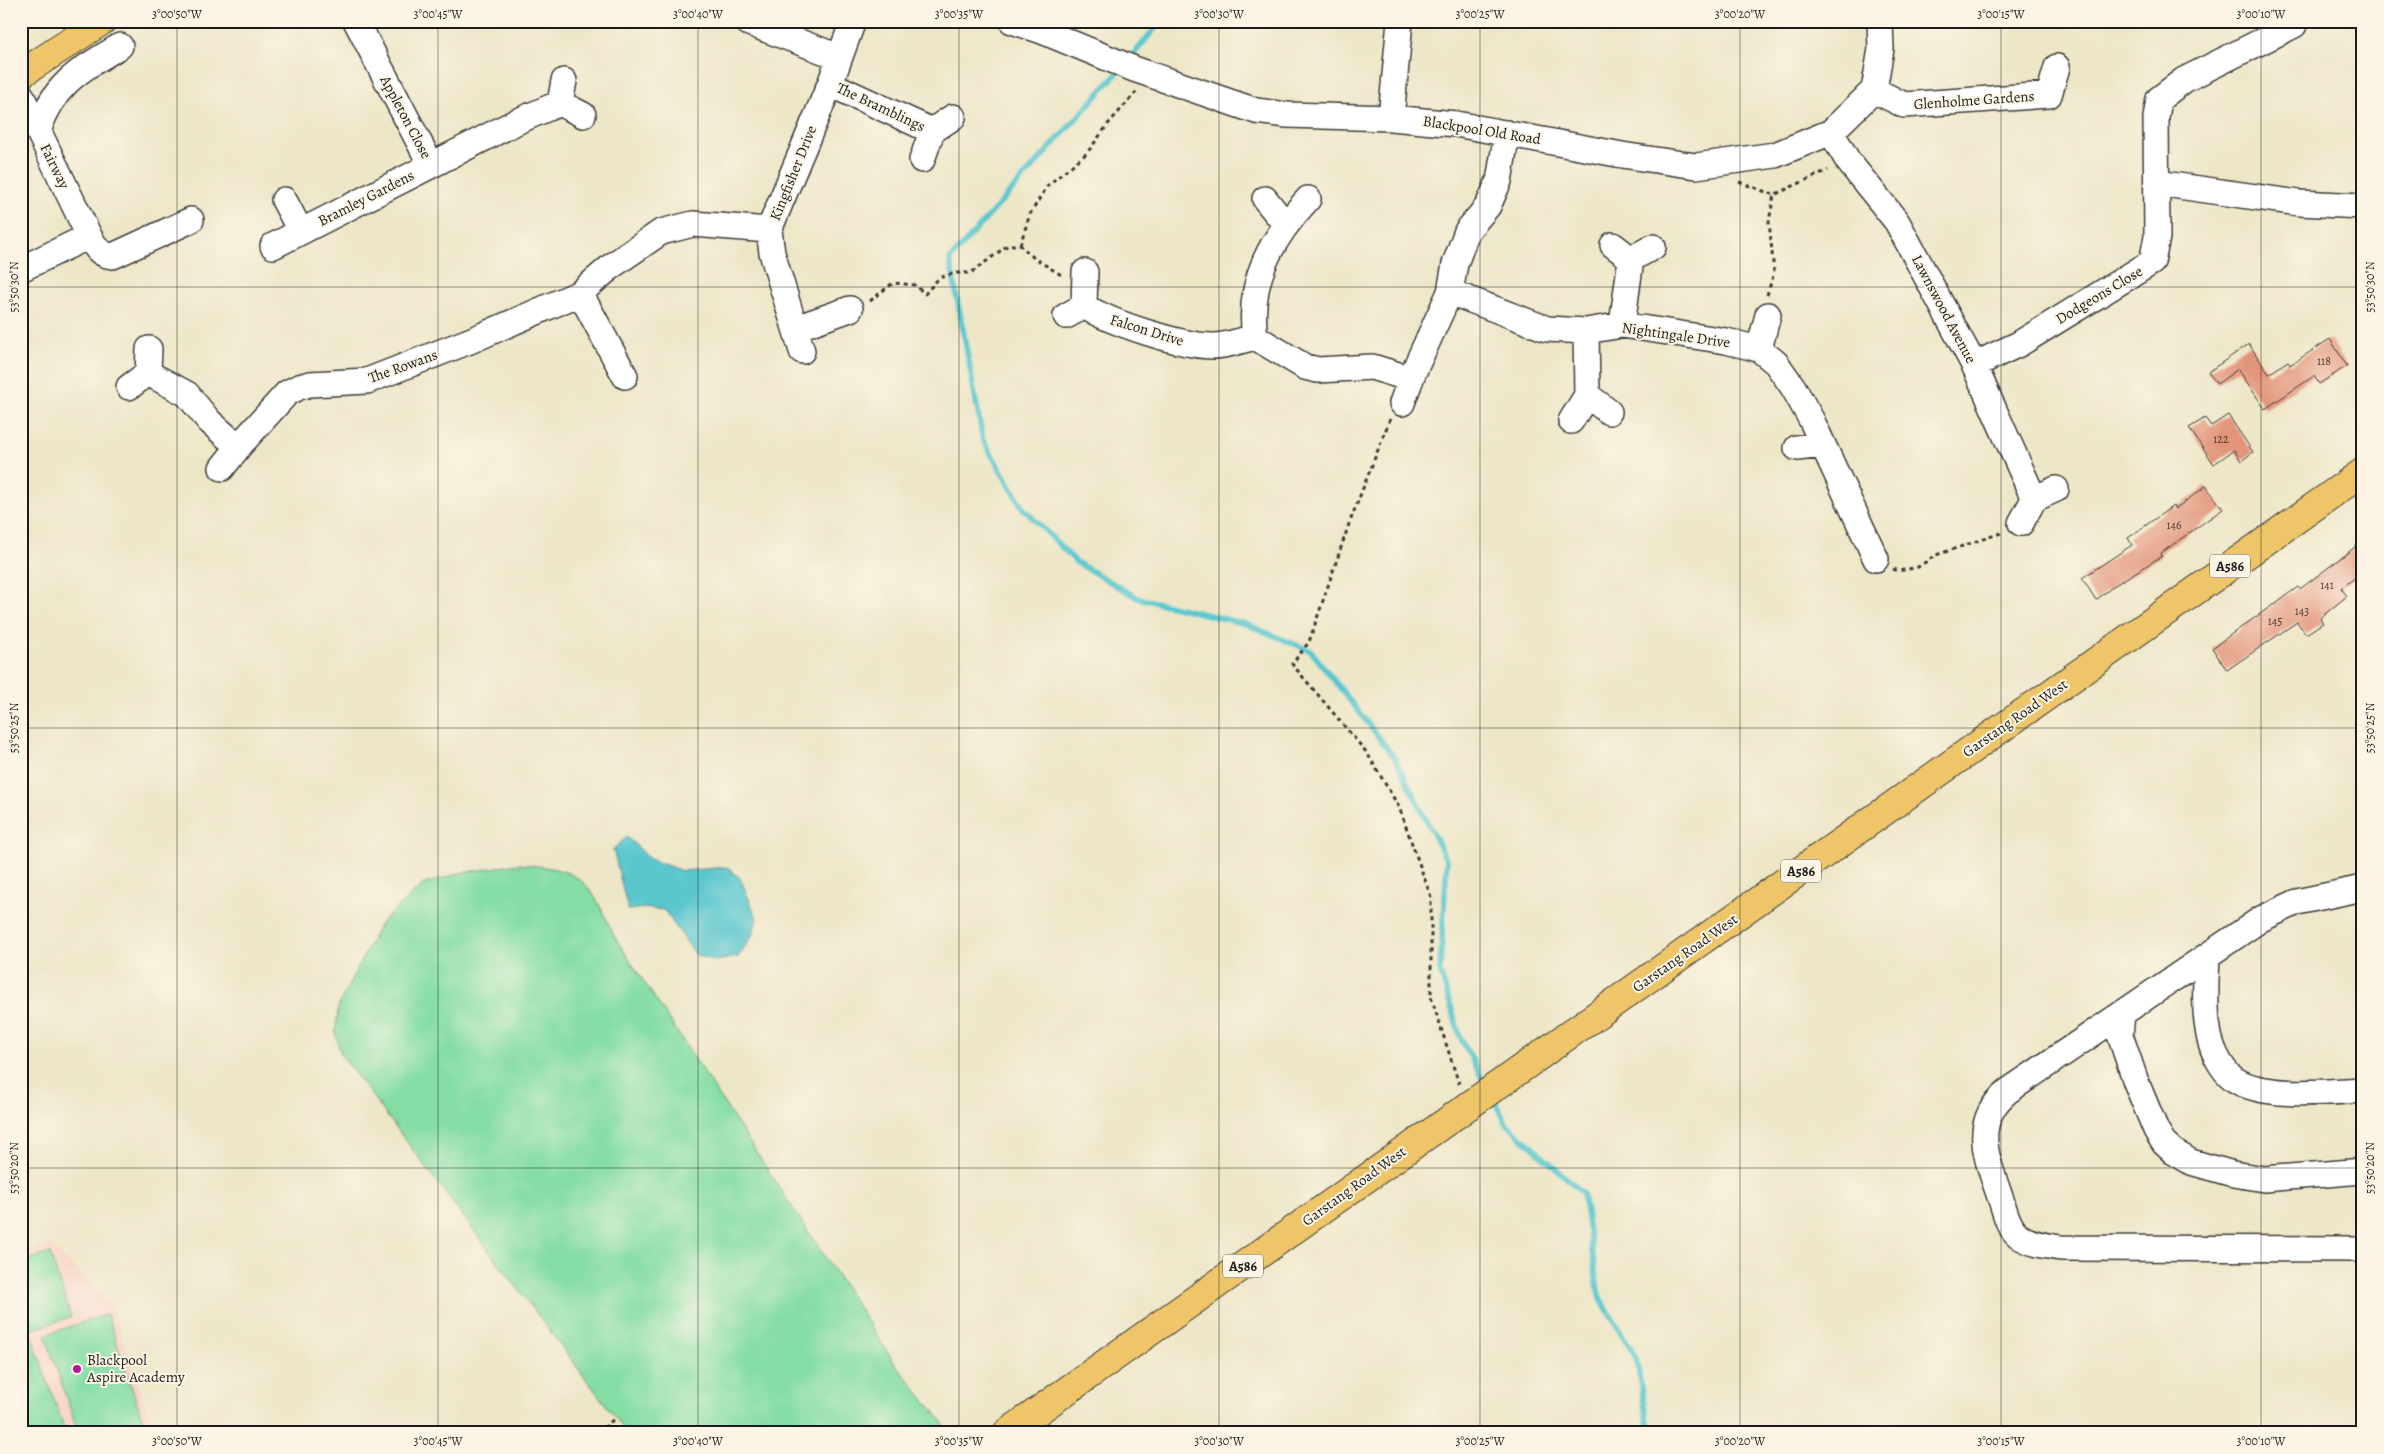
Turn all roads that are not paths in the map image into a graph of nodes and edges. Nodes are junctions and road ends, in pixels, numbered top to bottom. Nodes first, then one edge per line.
1 (102, 21) edge
2 (356, 21) edge
3 (853, 21) edge
4 (1012, 21) edge
5 (1400, 21) edge
6 (1880, 21) edge
7 (749, 23) dead end
8 (2294, 25) dead end
9 (1044, 26) edge
10 (120, 46) dead end
11 (838, 57) junction
12 (2057, 67) dead end
13 (21, 74) edge
14 (830, 84) junction
15 (1874, 90) junction
16 (21, 95) edge
17 (582, 115) dead end
18 (953, 117) dead end
19 (1391, 118) junction
20 (38, 130) junction
21 (932, 131) junction
22 (1831, 132) junction
23 (1507, 133) junction
24 (922, 160) dead end
25 (431, 165) junction
26 (2157, 183) junction
27 (1265, 199) dead end
28 (1308, 199) dead end
29 (284, 200) dead end
30 (2363, 206) edge
31 (190, 220) dead end
32 (1285, 224) junction
33 (769, 230) junction
34 (301, 232) junction
35 (89, 236) junction
36 (273, 246) dead end
37 (1653, 247) dead end
38 (21, 269) edge
39 (1450, 292) junction
40 (580, 293) junction
41 (1080, 295) road end
42 (850, 309) road end
43 (1768, 318) road end
44 (1622, 325) junction
45 (1586, 331) junction
46 (1255, 337) junction
47 (1759, 349) junction
48 (1974, 365) junction
49 (142, 370) dead end
50 (624, 376) dead end
51 (1411, 378) junction
52 (1587, 395) junction
53 (1402, 403) road end
54 (1609, 412) dead end
55 (1571, 421) dead end
56 (240, 445) junction
57 (1822, 445) junction
58 (1797, 448) dead end
59 (222, 468) dead end
60 (2363, 472) edge
61 (2056, 489) dead end
62 (2034, 499) junction
63 (2021, 524) road end
64 (1876, 559) road end
65 (2363, 888) edge
66 (2207, 956) junction
67 (2122, 1014) junction
68 (2363, 1090) edge
69 (2363, 1171) edge
70 (2363, 1249) edge
71 (1006, 1433) edge

1 - 13 main road
2 - 25 street, Appleton Close
3 - 11 street, Kingfisher Drive
4 - 9 street, Blackpool Old Road
5 - 19 street
6 - 15 street
7 - 11 street
8 - 26 street, Dodgeons Close
9 - 19 street, Blackpool Old Road
10 - 20 street
11 - 14 street, Kingfisher Drive
12 - 15 street, Glenholme Gardens
14 - 21 street, The Bramblings
14 - 33 street, Kingfisher Drive
15 - 22 street, Blackpool Old Road
16 - 20 street, Fairway
17 - 25 street, Appleton Close
18 - 21 street, The Bramblings
19 - 23 street, Blackpool Old Road
20 - 35 street, Fairway
21 - 24 street, The Bramblings
22 - 23 street, Blackpool Old Road
22 - 48 street, Lawnswood Avenue
23 - 39 street
25 - 34 street, Bramley Gardens
26 - 30 street
26 - 48 street, Dodgeons Close
27 - 32 street
28 - 32 street
29 - 34 street, Bramley Gardens
31 - 35 street, Fairway
32 - 46 street
33 - 40 street, The Rowans
33 - 42 street, Kingfisher Drive
34 - 36 street, Bramley Gardens
35 - 38 street
37 - 44 street
39 - 45 street, Nightingale Drive
39 - 51 street
40 - 50 street
40 - 56 street, The Rowans
41 - 46 street, Falcon Drive
43 - 47 street
44 - 45 street, Nightingale Drive
44 - 47 street, Nightingale Drive
45 - 52 street
46 - 51 street
47 - 57 street, Nightingale Drive
48 - 62 street, Lawnswood Avenue
49 - 56 street
51 - 53 street
52 - 54 street
52 - 55 street
56 - 59 street, The Rowans
57 - 58 street
57 - 64 street, Nightingale Drive
60 - 71 main road, Garstang Road West / A586
61 - 62 street
62 - 63 street
65 - 66 street
66 - 67 street
66 - 68 street
67 - 69 street
67 - 70 street

